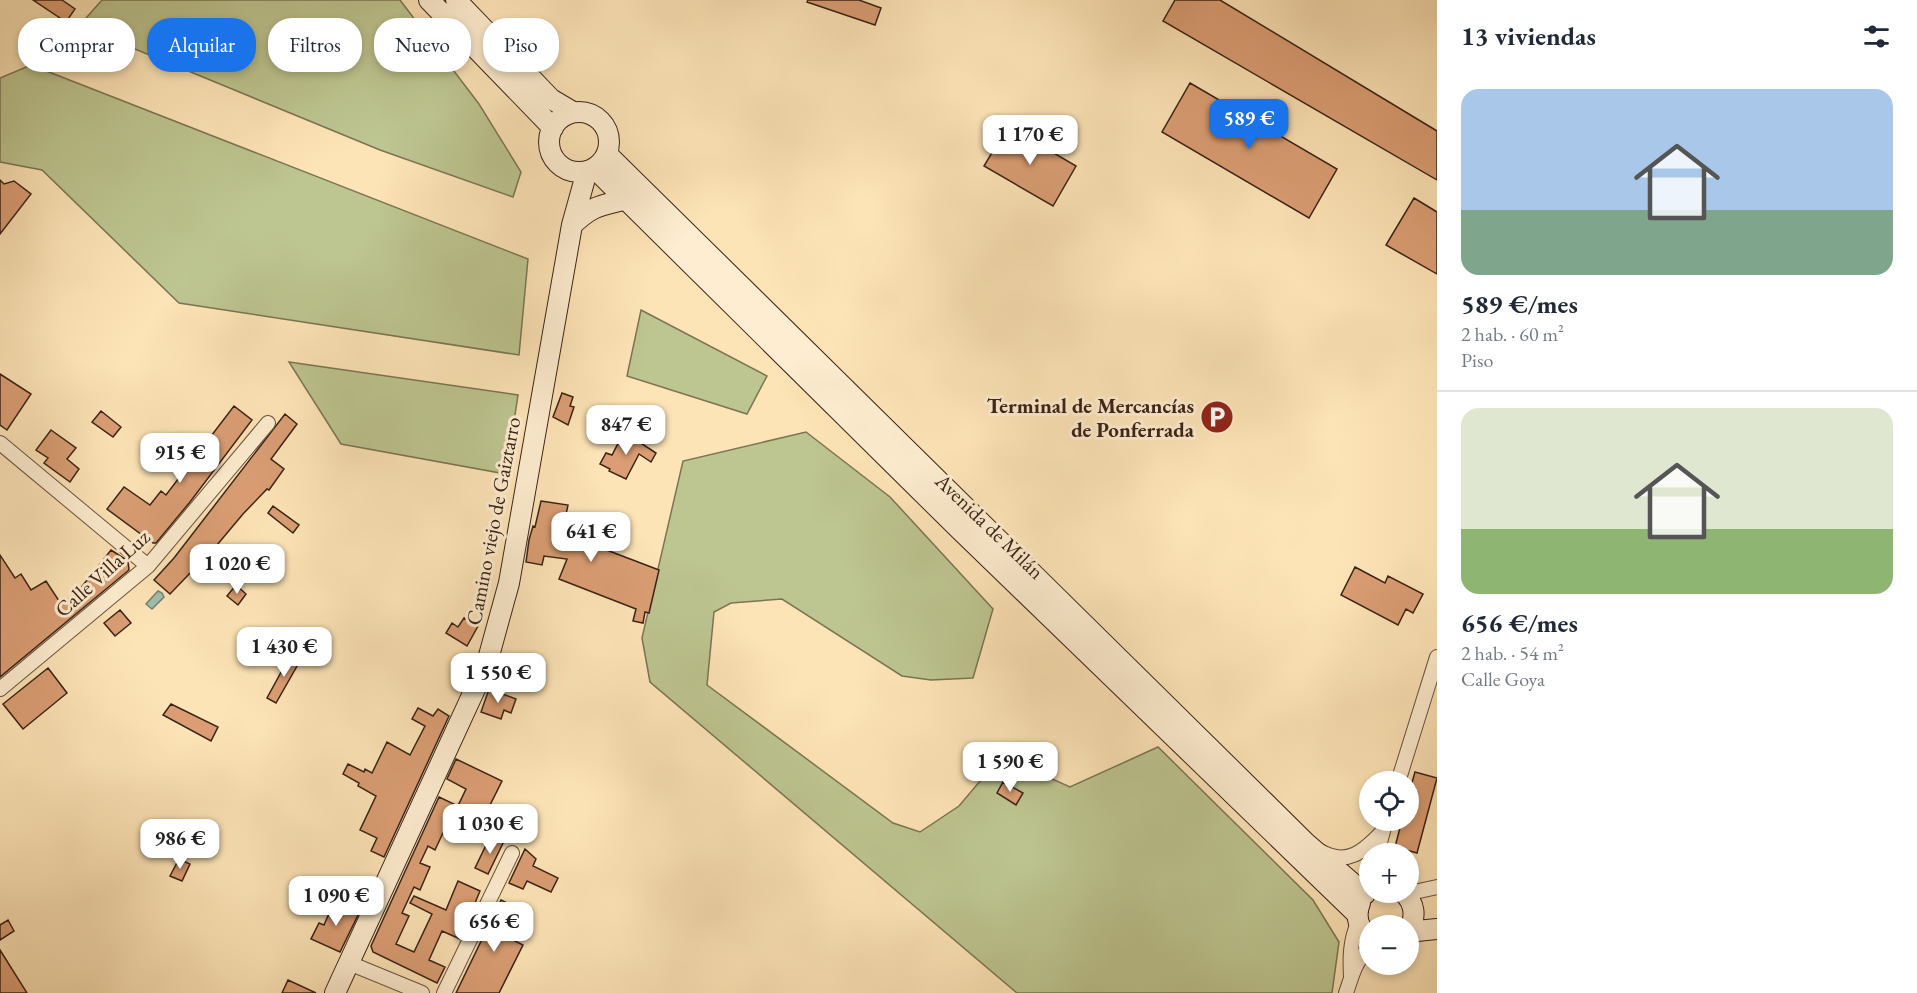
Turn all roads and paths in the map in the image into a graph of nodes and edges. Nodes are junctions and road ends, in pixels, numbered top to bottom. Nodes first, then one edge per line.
1 (429, 0) edge
2 (456, 0) edge
3 (573, 112) junction
4 (553, 128) junction
5 (589, 165) junction
6 (627, 199) junction
7 (574, 216) junction
8 (268, 423) dead end
9 (3, 449) edge
10 (148, 566) junction
11 (1437, 657) edge
12 (0, 689) edge
13 (1401, 771) edge
14 (1380, 831) edge
15 (1306, 843) junction
16 (512, 853) dead end
17 (1359, 884) edge
18 (1437, 889) edge
19 (1419, 897) edge
20 (1412, 903) edge
21 (1359, 922) edge
22 (1437, 923) edge
23 (1359, 928) edge
24 (1437, 929) edge
25 (1419, 931) edge
26 (1359, 959) edge
27 (349, 963) junction
28 (1351, 978) junction
29 (335, 993) edge
30 (422, 993) edge
31 (444, 993) edge
32 (1346, 993) edge

1 - 4 street
2 - 3 street
3 - 4 street
3 - 5 street
4 - 5 street
5 - 6 street, Avenida de Milán
5 - 7 street, Camino viejo de Gaiztarro
5 - 15 street, Avenida de Milán
6 - 7 street
6 - 21 street, Avenida de Milán
7 - 27 street, Camino viejo de Gaiztarro
8 - 10 street, Calle Villa Luz
9 - 10 street
10 - 12 street, Calle Villa Luz
11 - 13 street
14 - 15 street
15 - 17 street, Avenida de Milán
16 - 31 street
18 - 19 street
20 - 22 street
23 - 28 street
24 - 25 street
26 - 28 street
27 - 29 street, Camino viejo de Gaiztarro
27 - 30 street
28 - 32 street

